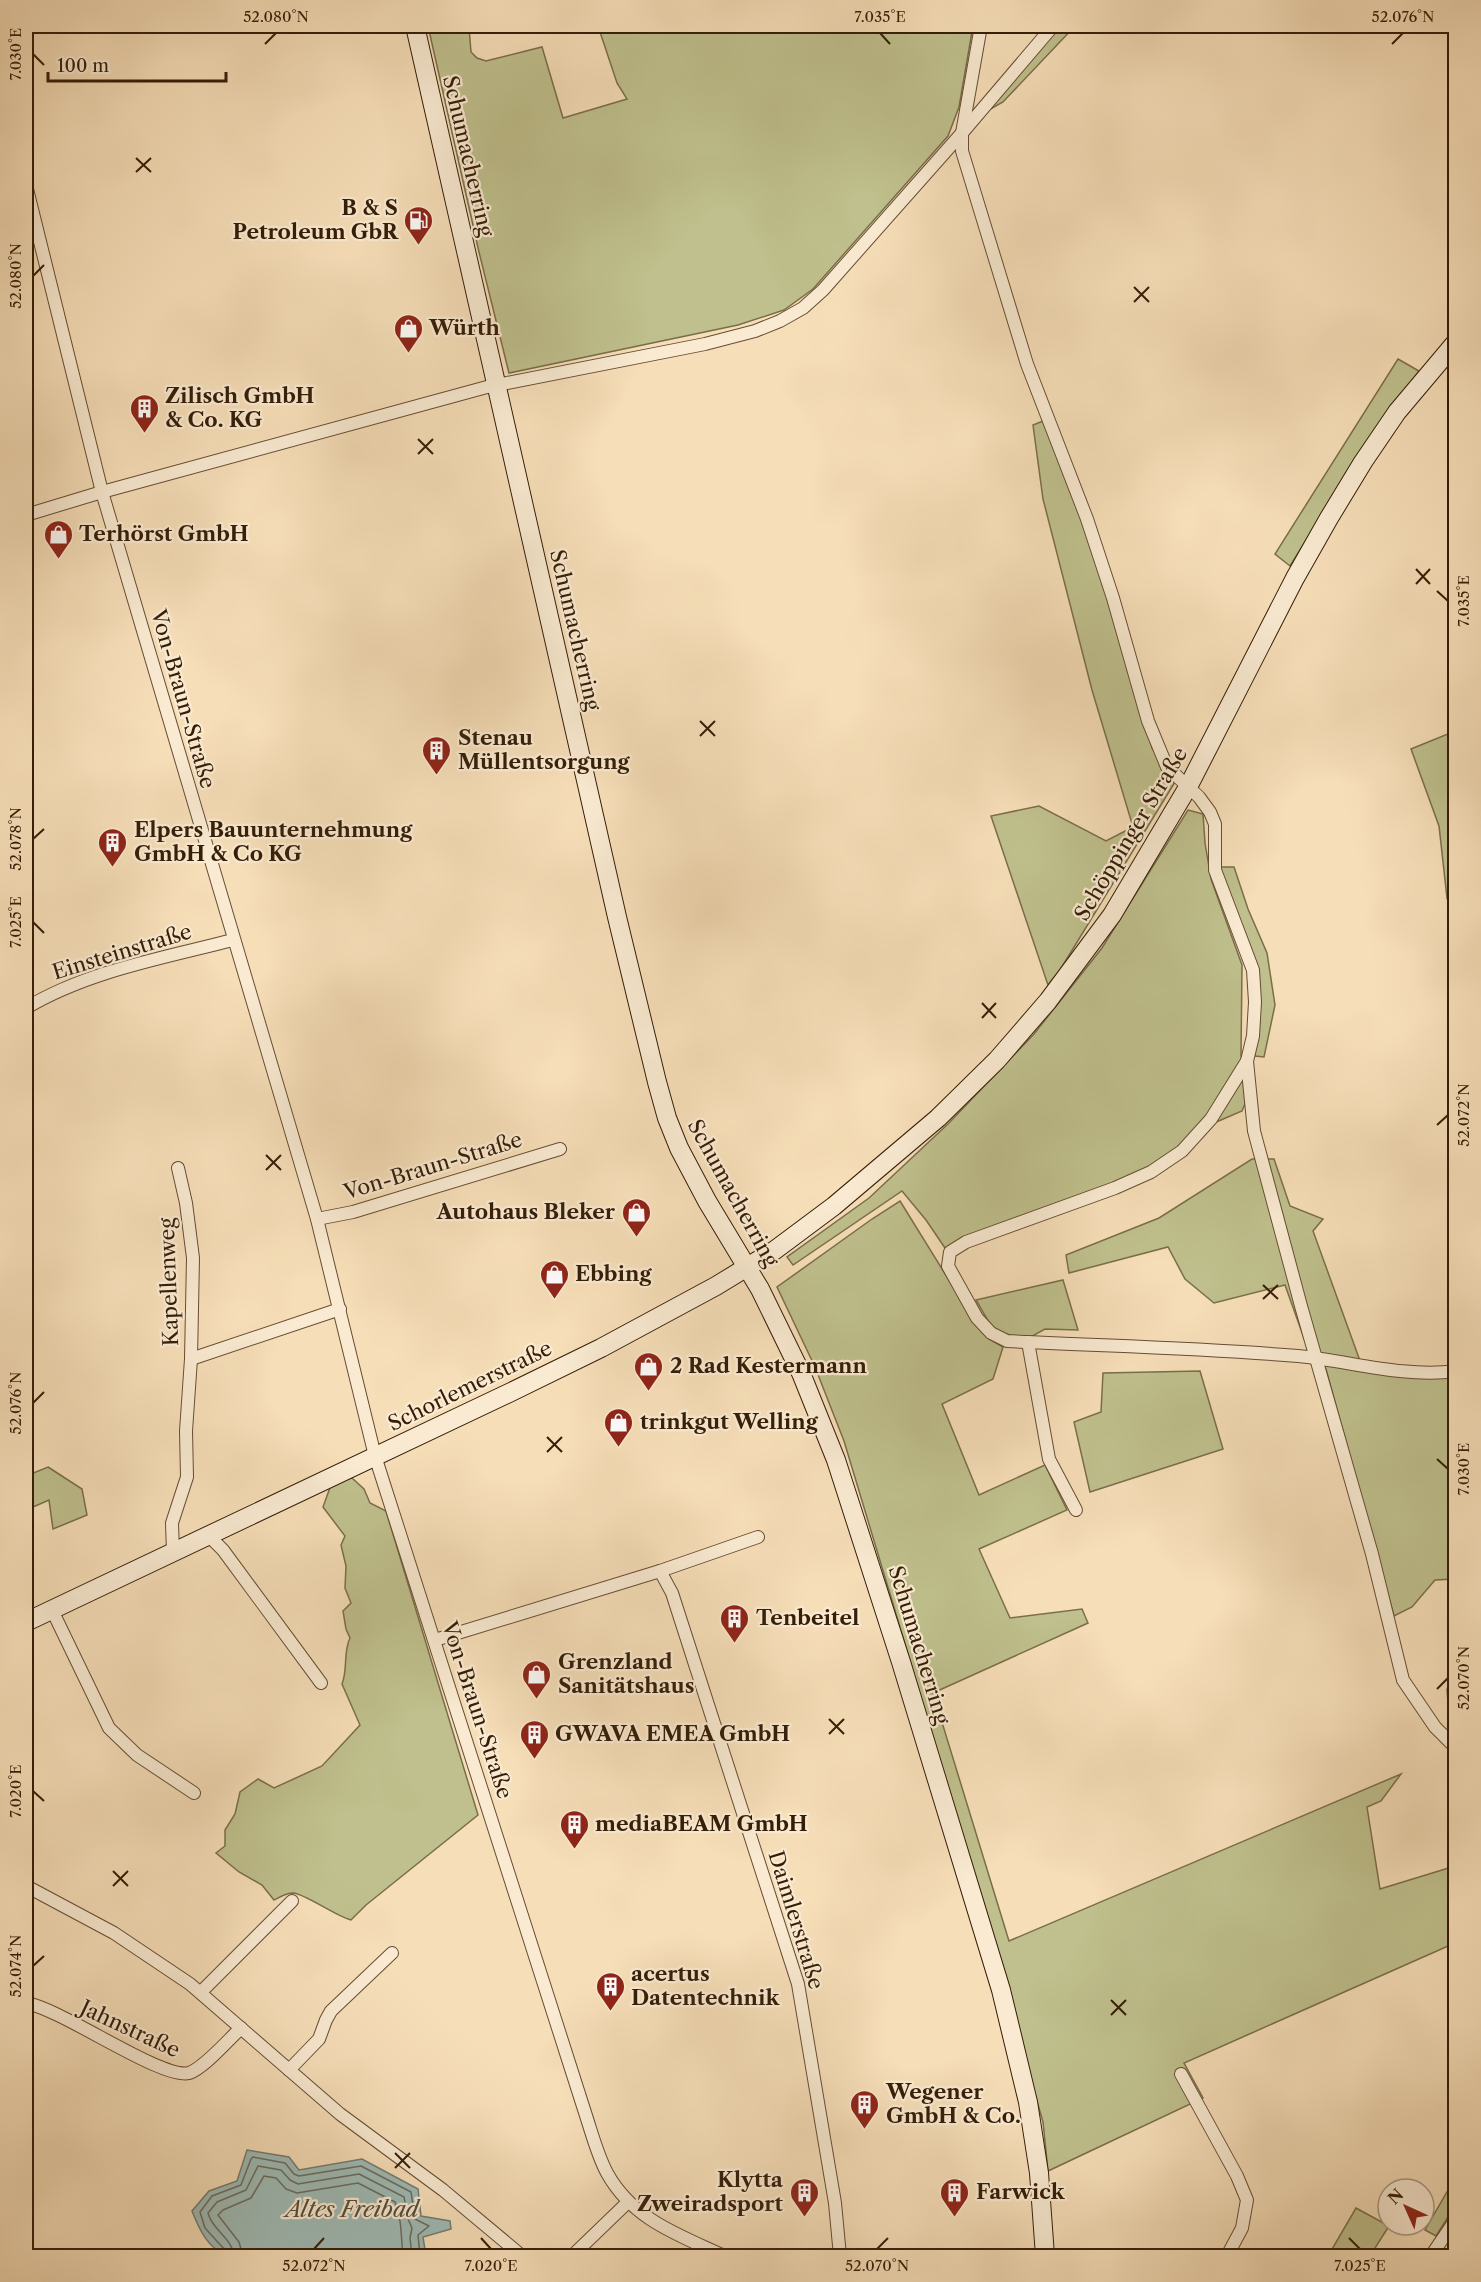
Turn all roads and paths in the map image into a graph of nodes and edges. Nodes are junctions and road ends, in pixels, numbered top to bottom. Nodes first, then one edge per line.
1 (415, 26) edge
2 (981, 26) edge
3 (1053, 26) edge
4 (962, 133) junction
5 (26, 185) edge
6 (1455, 342) edge
7 (497, 385) junction
8 (102, 492) junction
9 (26, 515) edge
10 (1188, 787) junction
11 (233, 940) junction
12 (26, 1008) edge
13 (1247, 1061) junction
14 (560, 1149) dead end
15 (177, 1168) dead end
16 (317, 1220) junction
17 (747, 1268) junction
18 (340, 1309) junction
19 (1028, 1342) junction
20 (1316, 1358) junction
21 (191, 1359) junction
22 (1455, 1371) edge
23 (375, 1456) junction
24 (1076, 1510) dead end
25 (209, 1536) junction
26 (758, 1537) dead end
27 (172, 1553) junction
28 (660, 1571) junction
29 (52, 1610) junction
30 (26, 1622) edge
31 (435, 1640) junction
32 (321, 1683) dead end
33 (1455, 1748) edge
34 (194, 1792) dead end
35 (26, 1886) edge
36 (292, 1901) dead end
37 (392, 1953) dead end
38 (201, 1992) junction
39 (26, 2003) edge
40 (241, 2028) junction
41 (289, 2070) junction
42 (1180, 2074) dead end
43 (628, 2202) junction
44 (1455, 2219) edge
45 (522, 2256) edge
46 (572, 2256) edge
47 (724, 2256) edge
48 (840, 2256) edge
49 (1045, 2256) edge
50 (1227, 2256) edge
51 (1431, 2256) edge

1 - 7 main road, Schumacherring
2 - 4 street
3 - 4 street
4 - 7 street
4 - 10 street
5 - 8 street, Von-Braun-Straße
6 - 10 main road, Schöppinger Straße
7 - 8 street
7 - 17 main road, Schumacherring
8 - 9 street
8 - 11 street, Von-Braun-Straße
10 - 13 street
10 - 17 main road, Schöppinger Straße
11 - 12 street, Einsteinstraße
11 - 16 street, Von-Braun-Straße
13 - 19 street
13 - 20 street
14 - 16 street, Von-Braun-Straße
15 - 21 street, Kapellenweg
16 - 18 street, Von-Braun-Straße
17 - 23 main road, Schorlemerstraße
17 - 49 main road, Schumacherring
18 - 21 street, Kapellenweg
18 - 23 street, Von-Braun-Straße
19 - 20 street
19 - 24 street
20 - 22 street
20 - 33 street
21 - 27 street, Kapellenweg
23 - 25 main road, Schorlemerstraße
23 - 31 street, Von-Braun-Straße
25 - 27 main road, Schorlemerstraße
25 - 32 street
26 - 28 street
27 - 29 main road, Schorlemerstraße
28 - 31 street
28 - 48 street, Daimlerstraße
29 - 30 main road, Schorlemerstraße
29 - 34 street
31 - 43 street, Von-Braun-Straße
35 - 38 street
36 - 38 street
37 - 41 street
38 - 40 street
39 - 40 street, Jahnstraße
40 - 41 street
41 - 45 street
42 - 50 street
43 - 46 street
43 - 47 street, Von-Braun-Straße
44 - 51 street

